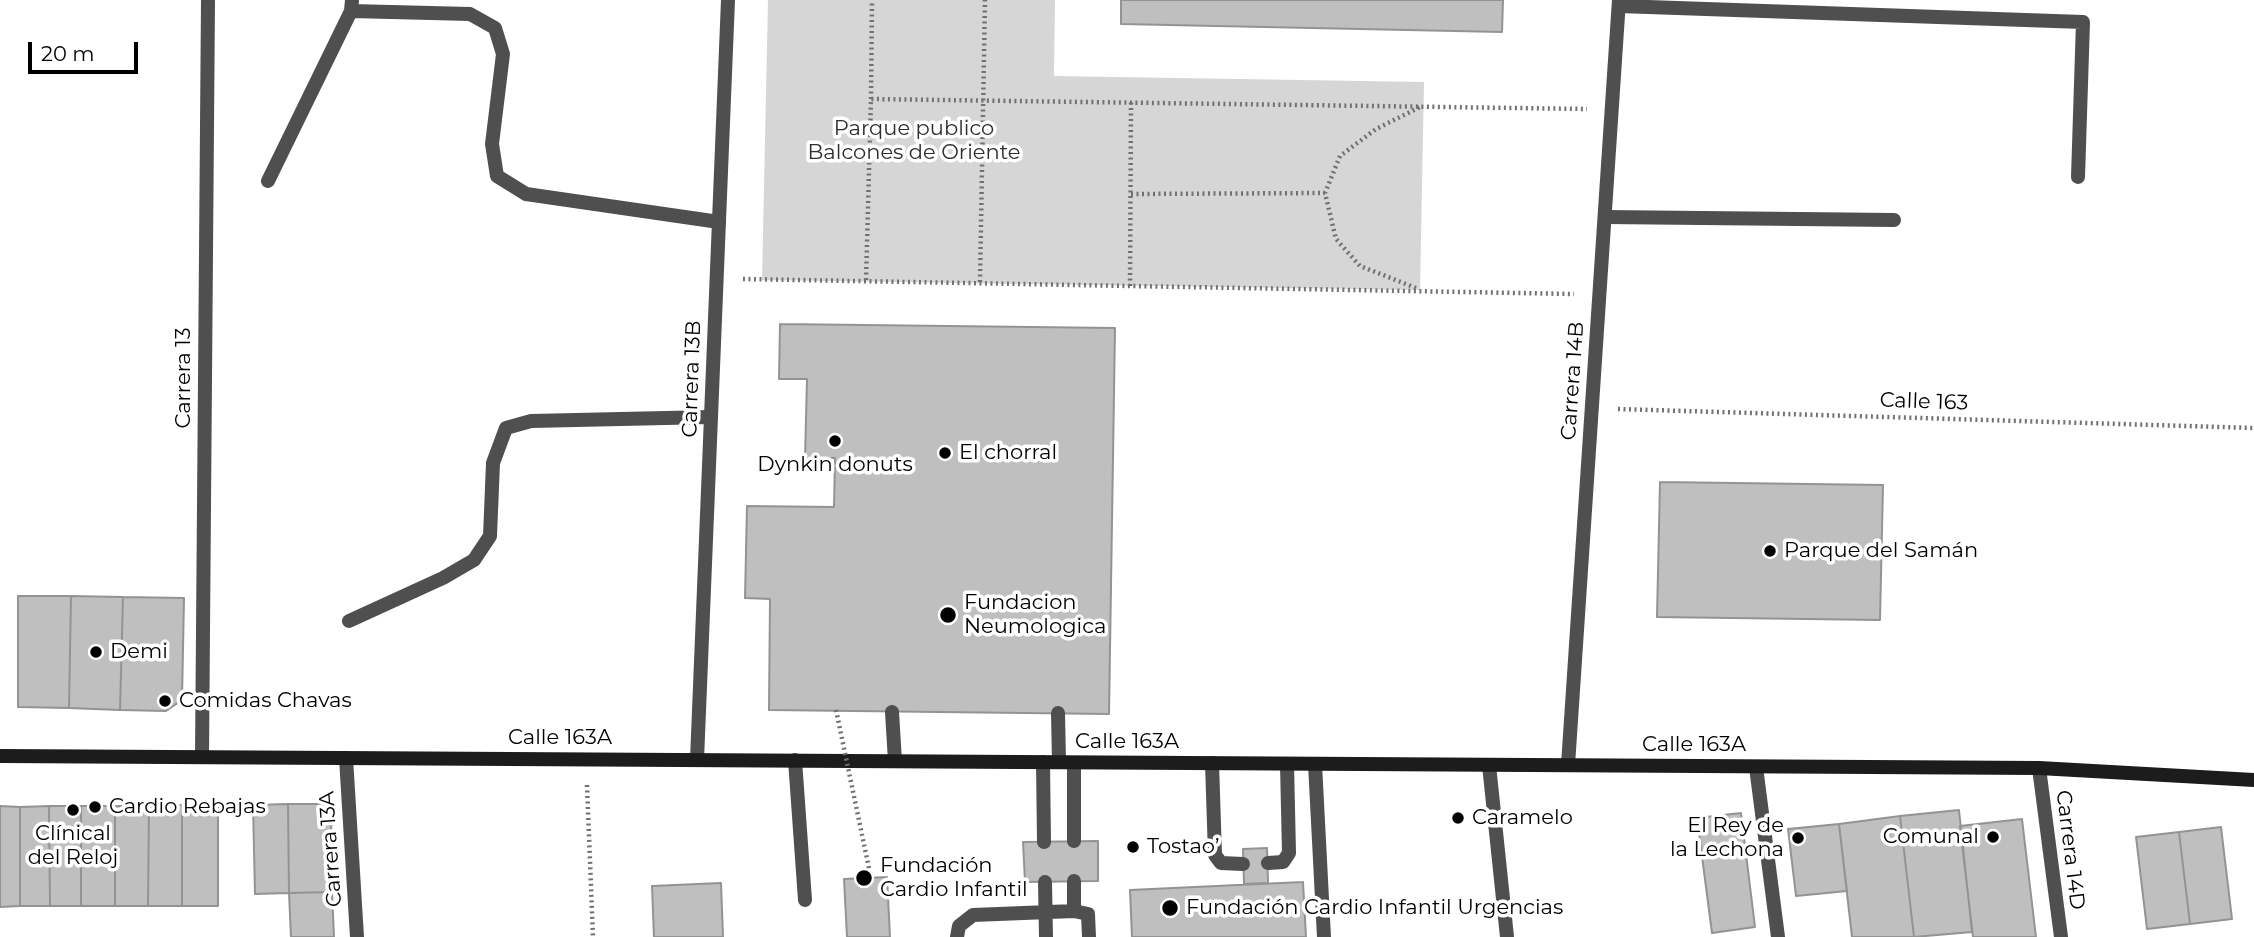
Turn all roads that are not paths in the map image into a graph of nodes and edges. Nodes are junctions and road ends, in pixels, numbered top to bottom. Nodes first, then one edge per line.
1 (208, 0) edge
2 (728, 0) edge
3 (1619, 3) edge
4 (351, 6) edge
5 (2078, 177) dead end
6 (268, 181) dead end
7 (1605, 217) junction
8 (1894, 220) dead end
9 (719, 222) junction
10 (711, 417) junction
11 (349, 621) dead end
12 (892, 712) dead end
13 (1058, 713) dead end
14 (0, 756) edge
15 (202, 757) junction
16 (346, 758) junction
17 (697, 760) junction
18 (795, 761) junction
19 (895, 761) junction
20 (1051, 762) junction
21 (1074, 763) junction
22 (1213, 763) junction
23 (1287, 764) junction
24 (1315, 764) junction
25 (1489, 765) junction
26 (1568, 765) junction
27 (1756, 767) junction
28 (2039, 768) junction
29 (2254, 780) edge
30 (1074, 841) dead end
31 (1044, 842) dead end
32 (1268, 863) dead end
33 (1243, 864) dead end
34 (1074, 881) dead end
35 (1045, 882) dead end
36 (805, 900) dead end
37 (1074, 911) junction
38 (1045, 912) junction
39 (357, 937) edge
40 (957, 937) edge
41 (1046, 937) edge
42 (1089, 937) edge
43 (1324, 937) edge
44 (1507, 937) edge
45 (1778, 937) edge
46 (2060, 937) edge

1 - 15 street, Carrera 13
2 - 9 street, Carrera 13B
3 - 5 street
3 - 7 street, Carrera 14B
4 - 6 street
4 - 9 street
7 - 8 street
7 - 26 street, Carrera 14B
9 - 10 street, Carrera 13B
10 - 11 street
10 - 17 street, Carrera 13B
12 - 19 street
13 - 20 street
14 - 15 main road, Calle 163A
15 - 16 main road, Calle 163A
16 - 17 main road, Calle 163A
16 - 39 street, Carrera 13A
17 - 18 main road, Calle 163A
18 - 19 main road, Calle 163A
18 - 36 street
19 - 20 main road, Calle 163A
20 - 21 main road, Calle 163A
20 - 31 street
21 - 22 main road, Calle 163A
21 - 30 street
22 - 23 main road, Calle 163A
22 - 33 street
23 - 24 main road, Calle 163A
23 - 32 street
24 - 25 main road, Calle 163A
24 - 43 street
25 - 26 main road, Calle 163A
25 - 44 street
26 - 27 main road, Calle 163A
27 - 28 main road, Calle 163A
27 - 45 street
28 - 29 main road, Calle 163A
28 - 46 street, Carrera 14D
34 - 37 street
35 - 38 street
37 - 38 street
37 - 42 street
38 - 40 street
38 - 41 street

